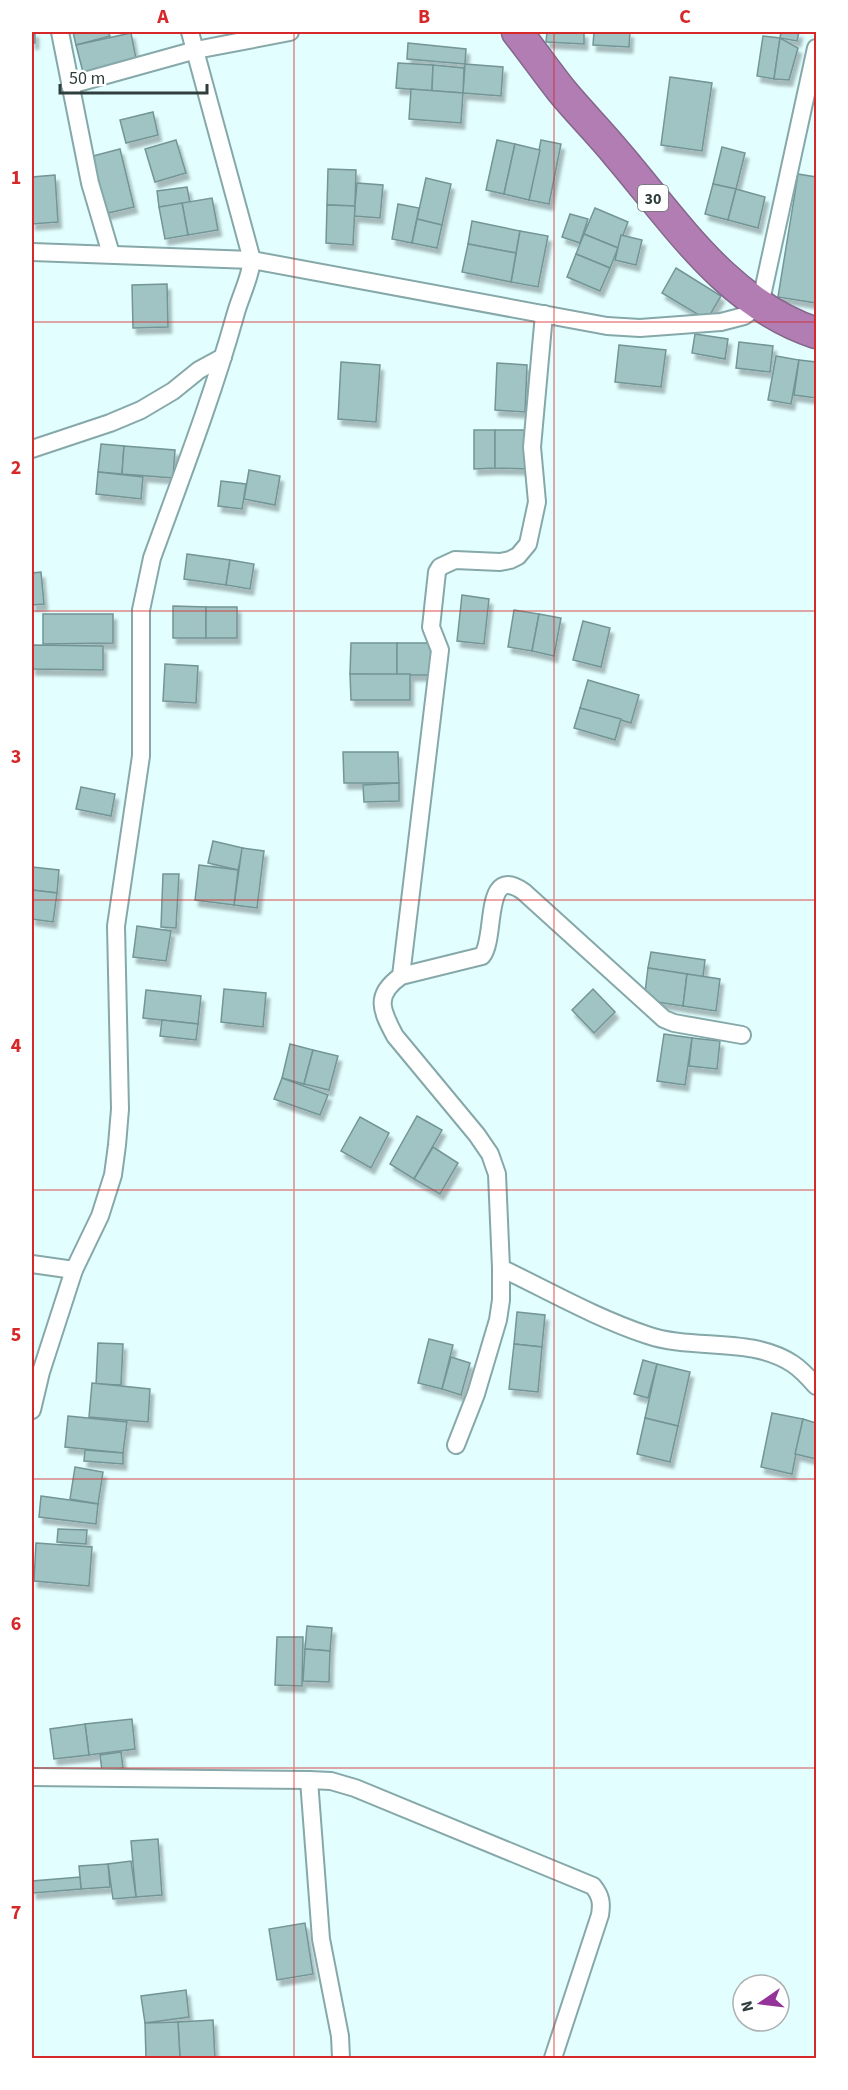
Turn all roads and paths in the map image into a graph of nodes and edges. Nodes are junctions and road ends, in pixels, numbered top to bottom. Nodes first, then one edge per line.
1 (60, 32) edge
2 (190, 32) edge
3 (290, 32) edge
4 (517, 32) edge
5 (816, 48) edge
6 (196, 51) junction
7 (70, 85) junction
8 (32, 252) edge
9 (111, 254) junction
10 (252, 260) junction
11 (760, 305) junction
12 (544, 314) junction
13 (816, 333) edge
14 (223, 357) junction
15 (32, 449) edge
16 (401, 976) junction
17 (742, 1035) dead end
18 (32, 1264) edge
19 (501, 1268) junction
20 (74, 1270) junction
21 (816, 1386) edge
22 (32, 1410) edge
23 (456, 1445) dead end
24 (32, 1777) edge
25 (309, 1780) junction
26 (341, 2058) edge
27 (553, 2058) edge

1 - 7 street
2 - 6 street
3 - 6 street
4 - 11 highway, 30
5 - 11 street
6 - 7 street
6 - 10 street
7 - 9 street
8 - 9 street
9 - 10 street
10 - 12 street
10 - 14 street
11 - 12 street
11 - 13 highway, 30
12 - 16 street
14 - 15 street
14 - 20 street
16 - 17 street
16 - 19 street
18 - 20 street
19 - 21 street
19 - 23 street
20 - 22 street
24 - 25 street
25 - 26 street
25 - 27 street

